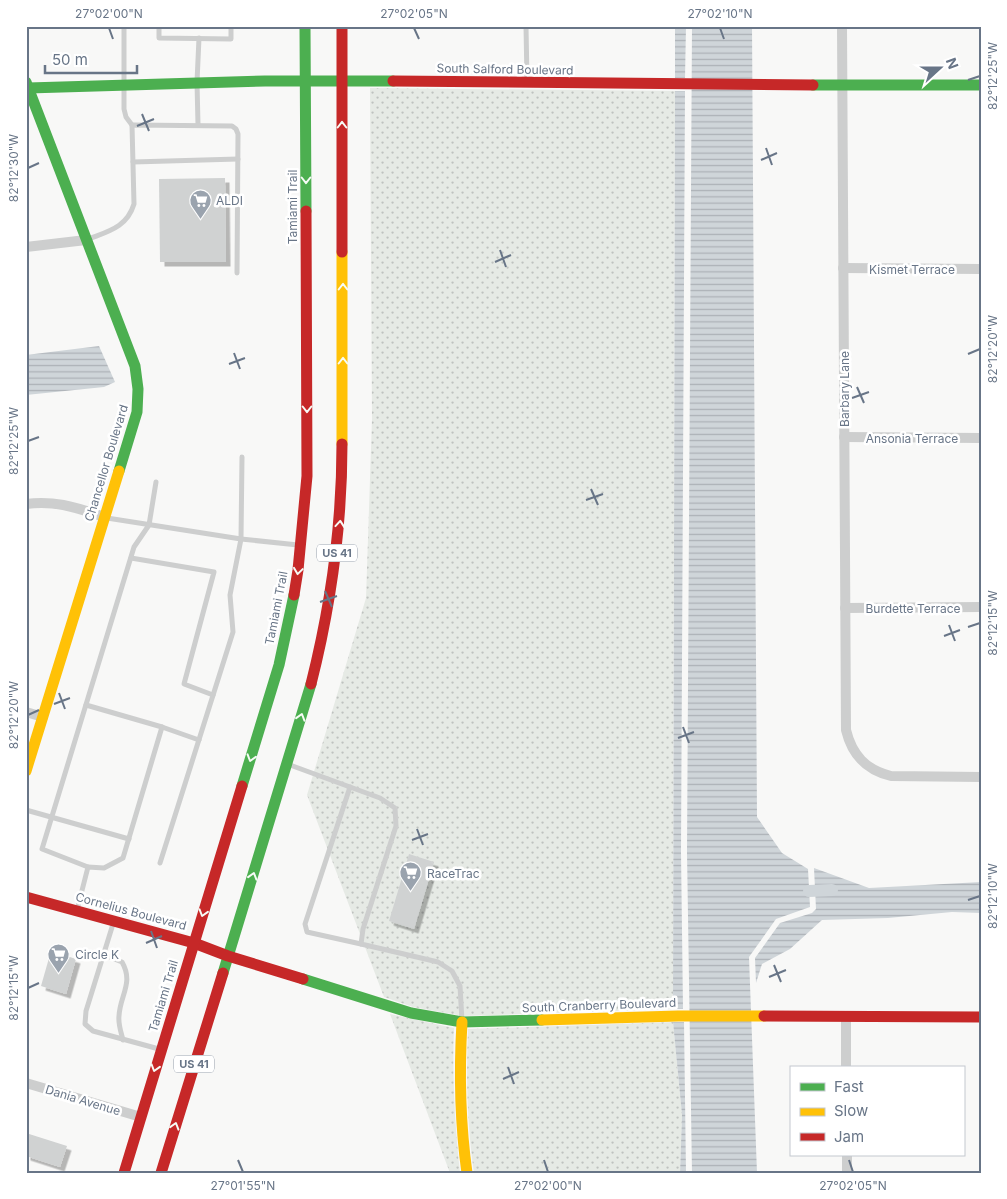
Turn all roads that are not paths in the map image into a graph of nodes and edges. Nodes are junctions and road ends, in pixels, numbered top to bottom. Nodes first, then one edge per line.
1 (124, 26) edge
2 (159, 26) edge
3 (231, 26) edge
4 (306, 26) edge
5 (342, 26) edge
6 (526, 26) edge
7 (842, 26) edge
8 (199, 38) junction
9 (306, 81) junction
10 (342, 81) junction
11 (197, 82) junction
12 (527, 83) junction
13 (27, 85) edge
14 (124, 85) junction
15 (981, 85) edge
16 (842, 86) junction
17 (132, 125) junction
18 (198, 125) junction
19 (238, 159) junction
20 (133, 162) junction
21 (86, 240) junction
22 (26, 247) edge
23 (843, 268) junction
24 (981, 269) edge
25 (236, 273) dead end
26 (844, 437) junction
27 (981, 438) edge
28 (242, 457) dead end
29 (156, 482) dead end
30 (26, 504) edge
31 (105, 517) junction
32 (149, 525) junction
33 (241, 538) junction
34 (301, 545) junction
35 (131, 558) junction
36 (981, 607) edge
37 (845, 608) junction
38 (213, 695) junction
39 (86, 705) junction
40 (26, 712) edge
41 (43, 717) junction
42 (162, 727) junction
43 (199, 740) junction
44 (287, 764) junction
45 (26, 771) edge
46 (981, 776) edge
47 (350, 787) junction
48 (26, 810) edge
49 (52, 817) junction
50 (129, 839) junction
51 (160, 863) dead end
52 (88, 867) junction
53 (26, 897) edge
54 (77, 911) junction
55 (114, 921) junction
56 (194, 943) junction
57 (361, 944) junction
58 (104, 954) junction
59 (228, 956) junction
60 (846, 1017) junction
61 (981, 1017) edge
62 (462, 1022) junction
63 (123, 1040) junction
64 (161, 1050) junction
65 (846, 1066) edge
66 (26, 1083) edge
67 (141, 1117) junction
68 (847, 1156) edge
69 (124, 1173) edge
70 (161, 1173) edge
71 (467, 1173) edge
72 (847, 1173) edge

1 - 14 lane
2 - 8 lane
3 - 8 lane
4 - 9 street, Tamiami Trail / US 41
5 - 10 street, US 41
6 - 12 lane
7 - 16 street, Barbary Lane
8 - 11 lane
9 - 10 street, South Salford Boulevard
9 - 11 street, South Salford Boulevard
9 -> 34 street, Tamiami Trail / US 41
10 - 12 street, South Salford Boulevard
44 -> 10 street, US 41
11 - 14 street, South Salford Boulevard
11 - 18 lane
12 - 16 street, South Salford Boulevard
13 - 14 street, South Salford Boulevard
13 - 21 street, Chancellor Boulevard
14 - 17 lane
15 - 16 street, South Salford Boulevard
16 - 23 street, Barbary Lane
17 - 18 lane
17 - 20 lane
18 - 19 lane
19 - 20 lane
19 - 25 lane
20 - 21 lane
21 - 22 street
21 - 31 street, Chancellor Boulevard
23 - 24 street, Kismet Terrace
23 - 26 street, Barbary Lane
26 - 27 street, Ansonia Terrace
26 - 37 street, Barbary Lane
28 - 33 lane
29 - 32 lane
30 - 31 street
31 - 32 lane
31 - 41 street, Chancellor Boulevard
32 - 33 lane
32 - 35 lane
33 - 34 lane
33 - 38 lane
34 -> 56 street, Tamiami Trail / US 41
35 - 38 lane
35 - 39 lane
36 - 37 street, Burdette Terrace
37 - 46 street, Barbary Lane
38 - 43 lane
39 - 42 lane
39 - 49 lane
40 - 41 street
41 - 45 street, Chancellor Boulevard
42 - 43 lane
42 - 50 lane
43 - 51 lane
44 - 47 lane
59 -> 44 street, US 41
47 - 57 lane
47 - 57 lane
48 - 49 lane
49 - 50 lane
49 - 52 lane
50 - 52 lane
52 - 54 lane
53 - 54 street, Cornelius Boulevard
54 - 55 street, Cornelius Boulevard
55 - 56 street, Cornelius Boulevard
55 - 58 lane
56 - 59 street, Cornelius Boulevard
56 - 64 street, Tamiami Trail / US 41
57 - 62 lane
58 - 63 lane
58 - 63 lane
59 - 62 street, South Cranberry Boulevard
70 -> 59 street, US 41
60 - 61 street, South Cranberry Boulevard
60 - 62 street, South Cranberry Boulevard
60 - 65 street
62 - 71 street
63 - 64 lane
64 -> 67 street, Tamiami Trail / US 41
66 - 67 street, Dania Avenue
67 - 69 street, Tamiami Trail / US 41
68 - 72 street

